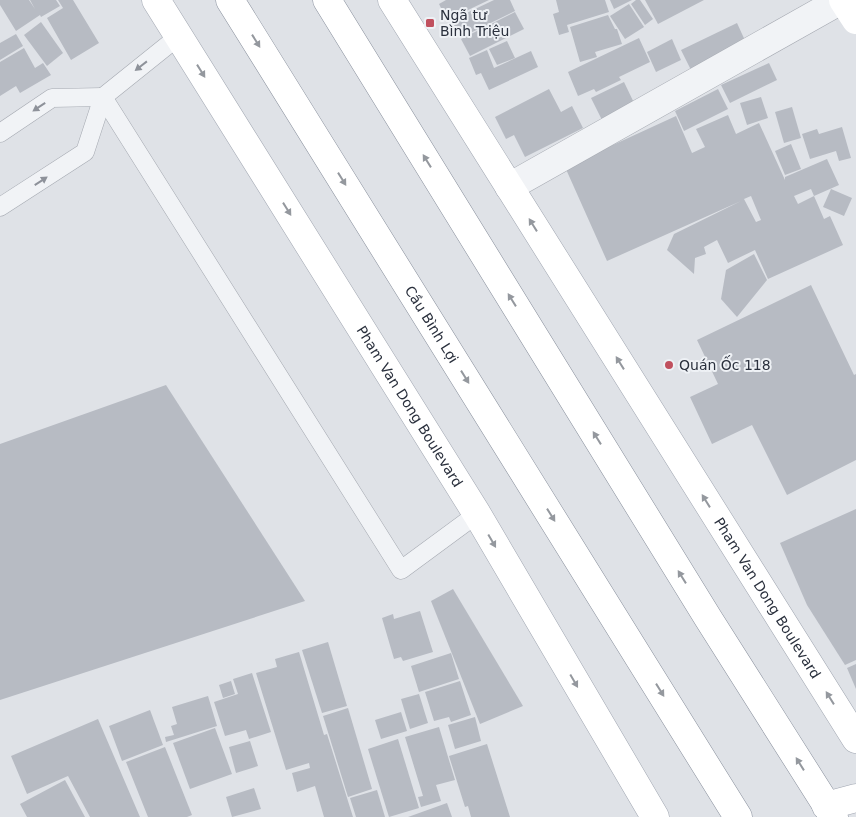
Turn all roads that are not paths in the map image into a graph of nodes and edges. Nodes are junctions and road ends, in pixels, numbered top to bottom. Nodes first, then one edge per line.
1 (156, 0) edge
2 (230, 0) edge
3 (328, 0) edge
4 (392, 0) edge
5 (842, 0) edge
6 (856, 20) edge
7 (179, 36) junction
8 (102, 96) junction
9 (0, 133) edge
10 (509, 187) junction
11 (0, 207) edge
12 (476, 514) junction
13 (856, 739) edge
14 (856, 798) edge
15 (830, 811) edge
16 (654, 817) edge
17 (738, 817) edge

1 - 7 main road, Pham Van Dong Boulevard
2 -> 17 main road, Cầu Bình Lợi
15 -> 3 main road
4 - 10 main road, Pham Van Dong Boulevard
5 - 6 main road
5 - 10 street
7 -> 8 lane
7 -> 12 main road, Pham Van Dong Boulevard
8 -> 9 lane
11 -> 8 lane
8 - 12 lane
13 -> 10 main road, Pham Van Dong Boulevard
12 -> 16 main road, Pham Van Dong Boulevard
14 - 15 main road

